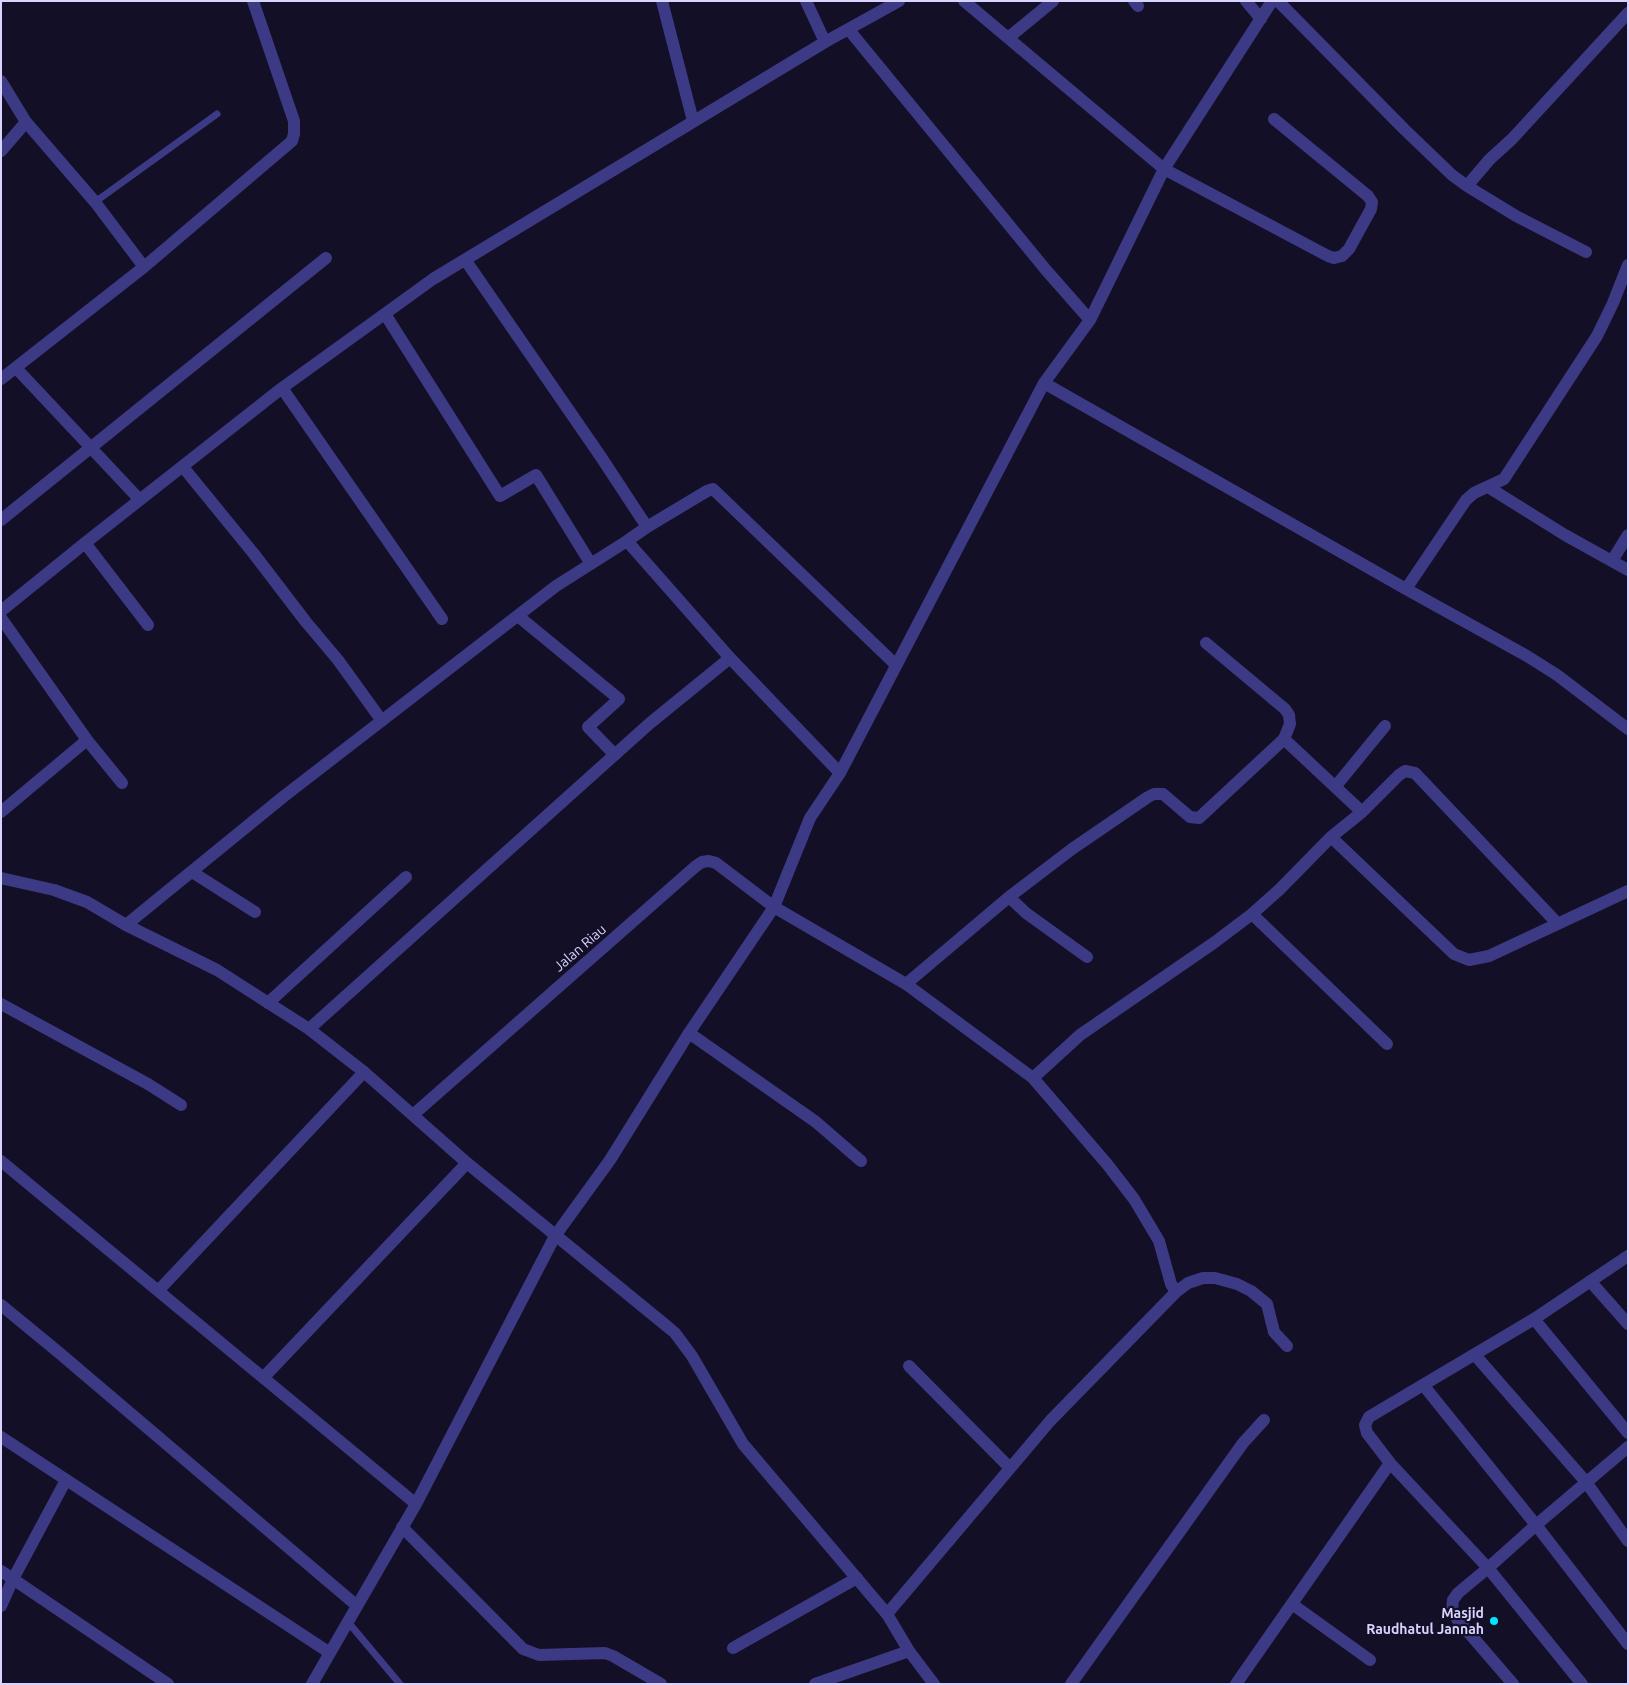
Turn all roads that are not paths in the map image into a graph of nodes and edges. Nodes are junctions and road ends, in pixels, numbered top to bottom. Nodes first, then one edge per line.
1 (253, 1) edge
2 (662, 1) edge
3 (806, 1) edge
4 (899, 1) edge
5 (964, 1) edge
6 (1053, 1) edge
7 (1246, 1) edge
8 (1272, 1) edge
9 (1278, 1) edge
10 (1628, 12) edge
11 (1261, 18) junction
12 (849, 30) junction
13 (1008, 38) junction
14 (825, 42) junction
15 (1, 81) edge
16 (217, 114) dead end
17 (1274, 119) dead end
18 (693, 121) junction
19 (26, 122) junction
20 (1, 151) edge
21 (1164, 169) junction
22 (1468, 186) junction
23 (95, 202) junction
24 (1586, 252) dead end
25 (326, 258) dead end
26 (466, 261) junction
27 (1628, 265) edge
28 (144, 267) junction
29 (1623, 290) edge
30 (385, 314) junction
31 (1090, 320) junction
32 (16, 368) junction
33 (1, 380) edge
34 (1044, 383) junction
35 (282, 388) junction
36 (90, 448) junction
37 (183, 467) junction
38 (1488, 487) junction
39 (140, 500) junction
40 (1, 520) edge
41 (647, 527) junction
42 (1628, 535) edge
43 (627, 541) junction
44 (85, 543) junction
45 (1612, 561) junction
46 (590, 564) junction
47 (1628, 570) edge
48 (1406, 590) junction
49 (1, 611) edge
50 (518, 616) junction
51 (1, 618) edge
52 (442, 619) dead end
53 (148, 625) dead end
54 (1206, 644) dead end
55 (730, 658) junction
56 (896, 665) junction
57 (382, 720) junction
58 (1385, 726) dead end
59 (1628, 729) edge
60 (1284, 739) junction
61 (87, 740) junction
62 (614, 755) junction
63 (840, 773) junction
64 (122, 784) dead end
65 (1335, 787) junction
66 (1, 812) edge
67 (1362, 812) junction
68 (1331, 838) junction
69 (192, 872) junction
70 (406, 877) dead end
71 (1, 878) edge
72 (1628, 891) edge
73 (1009, 897) junction
74 (774, 907) junction
75 (255, 912) dead end
76 (1252, 914) junction
77 (1558, 924) junction
78 (126, 925) junction
79 (1087, 957) dead end
80 (906, 984) junction
81 (268, 1003) junction
82 (1, 1004) edge
83 (309, 1030) junction
84 (689, 1033) junction
85 (1387, 1044) dead end
86 (364, 1072) junction
87 (1033, 1078) junction
88 (181, 1105) dead end
89 (414, 1114) junction
90 (1, 1161) edge
91 (861, 1161) dead end
92 (467, 1163) junction
93 (555, 1236) junction
94 (1628, 1256) edge
95 (1590, 1280) junction
96 (159, 1290) junction
97 (1176, 1292) junction
98 (1, 1305) edge
99 (1534, 1319) junction
100 (1628, 1324) edge
101 (1287, 1346) dead end
102 (1475, 1355) junction
103 (909, 1366) dead end
104 (264, 1377) junction
105 (1424, 1386) junction
106 (1264, 1420) dead end
107 (1628, 1433) edge
108 (1, 1437) edge
109 (1628, 1447) edge
110 (1390, 1463) junction
111 (1010, 1468) junction
112 (66, 1480) junction
113 (1586, 1482) junction
114 (416, 1504) junction
115 (1536, 1524) junction
116 (402, 1527) junction
117 (1628, 1541) edge
118 (1488, 1568) junction
119 (1, 1572) edge
120 (13, 1578) junction
121 (857, 1578) junction
122 (1292, 1604) junction
123 (356, 1605) junction
124 (1, 1606) edge
125 (887, 1614) junction
126 (348, 1622) junction
127 (1628, 1644) edge
128 (733, 1648) dead end
129 (910, 1651) junction
130 (330, 1653) junction
131 (1370, 1660) dead end
132 (168, 1684) edge
133 (312, 1684) edge
134 (400, 1684) edge
135 (661, 1684) edge
136 (815, 1684) edge
137 (934, 1684) edge
138 (1071, 1684) edge
139 (1236, 1684) edge
140 (1513, 1684) edge
141 (1582, 1684) edge

1 - 28 street
2 - 18 street
3 - 14 street
4 - 12 street
5 - 13 street
6 - 13 street
7 - 11 street
8 - 11 street
9 - 22 street
10 - 22 street
11 - 21 street
12 - 14 street
12 - 31 street
13 - 21 street
14 - 18 street
15 - 19 street
16 - 23 lane
17 - 21 street
18 - 26 street
19 - 20 street
19 - 23 street
21 - 31 street
22 - 24 street
23 - 28 street
25 - 36 street
26 - 30 street
26 - 41 street
27 - 29 street
28 - 32 street
29 - 38 street
30 - 35 street
30 - 46 street
31 - 34 street
32 - 33 street
32 - 36 street
34 - 48 street
34 - 56 street
35 - 37 street
35 - 52 street
36 - 39 street
36 - 40 street
37 - 39 street
37 - 57 street
38 - 45 street
38 - 48 street
39 - 44 street
41 - 43 street
41 - 56 street
42 - 45 street
43 - 46 street
43 - 55 street
44 - 49 street
44 - 53 street
45 - 47 street
46 - 50 street
48 - 59 street
50 - 57 street
50 - 62 street
51 - 61 street
54 - 60 street
55 - 62 street
55 - 63 street
56 - 63 street
57 - 69 street
58 - 65 street
60 - 65 street
60 - 73 street
61 - 64 street
61 - 66 street
62 - 83 street
63 - 74 street
65 - 67 street
67 - 68 street
67 - 77 street
68 - 76 street
68 - 77 street
69 - 75 street
69 - 78 street
70 - 81 street
71 - 78 street
72 - 77 street
73 - 79 street
73 - 80 street
74 - 80 street, Jalan Riau
74 - 84 street
74 - 89 street, Jalan Riau
76 - 85 street
76 - 87 street
78 - 81 street
80 - 87 street, Jalan Riau
81 - 83 street
82 - 88 street
83 - 86 street
84 - 91 street
84 - 93 street
86 - 89 street
86 - 96 street
87 - 97 street, Jalan Riau
89 - 92 street
90 - 96 street
92 - 93 street
92 - 104 street
93 - 114 street
93 - 121 street
94 - 95 street
95 - 99 street
95 - 100 street
96 - 104 street
97 - 101 street
97 - 111 street
98 - 123 street
99 - 102 street
99 - 107 street
102 - 105 street
102 - 113 street
103 - 111 street
104 - 114 street
105 - 110 street
105 - 115 street
106 - 138 street
108 - 112 street
109 - 113 street
110 - 118 street
110 - 122 street
111 - 125 street
112 - 120 street
112 - 130 street
113 - 115 street
113 - 117 street
114 - 116 street
115 - 118 street
115 - 127 street
116 - 123 street
116 - 135 street
118 - 140 street
118 - 141 street
119 - 120 street
120 - 124 street
120 - 132 street
121 - 125 street
121 - 128 street
122 - 131 street
122 - 139 street
123 - 126 street
125 - 129 street
126 - 130 street
126 - 134 lane
129 - 136 street
129 - 137 street
130 - 133 street

